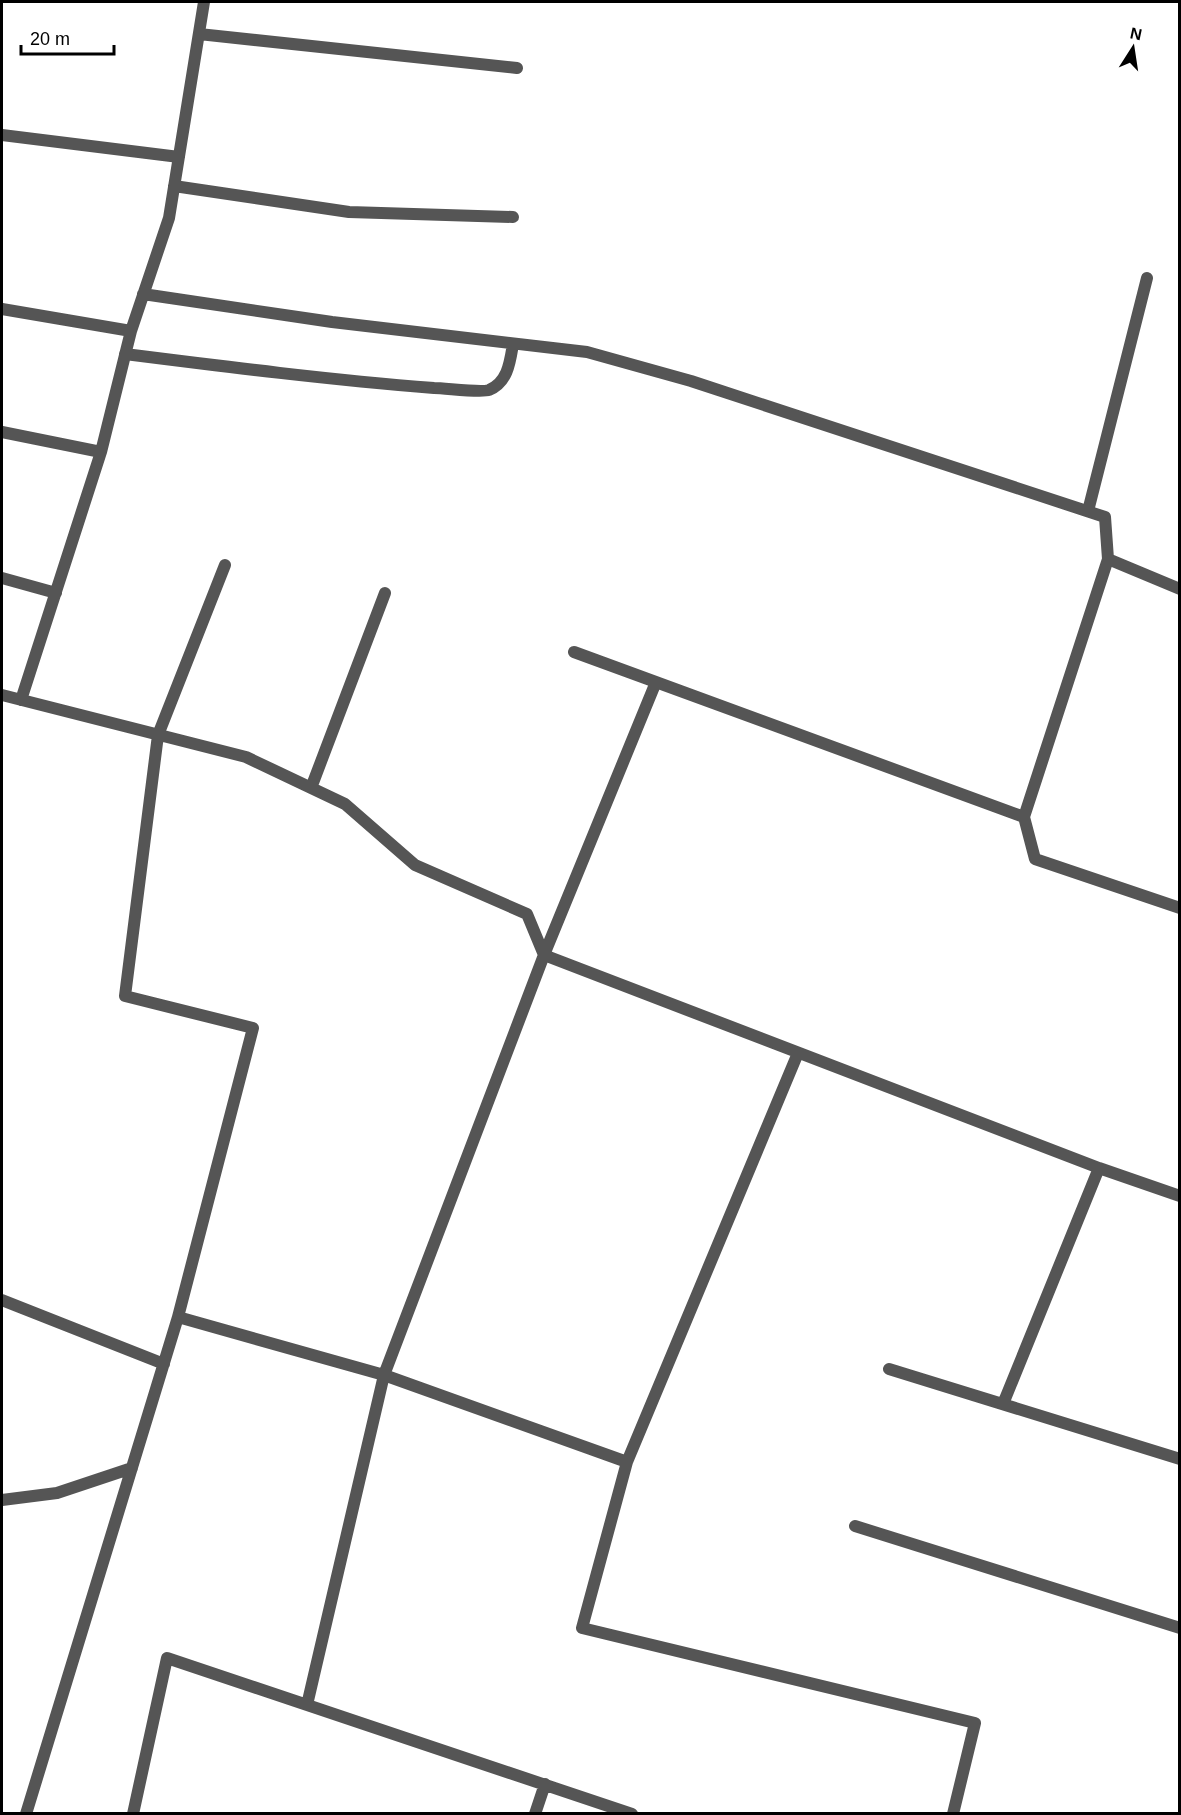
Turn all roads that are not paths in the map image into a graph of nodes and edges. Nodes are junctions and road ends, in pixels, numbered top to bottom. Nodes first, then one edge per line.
1 (204, 2) edge
2 (198, 34) junction
3 (516, 68) dead end
4 (2, 135) edge
5 (179, 157) junction
6 (174, 186) junction
7 (513, 217) dead end
8 (1147, 278) dead end
9 (143, 294) junction
10 (2, 309) edge
11 (130, 331) junction
12 (513, 344) junction
13 (125, 354) junction
14 (2, 432) edge
15 (101, 452) junction
16 (1088, 511) junction
17 (1108, 559) junction
18 (225, 565) dead end
19 (2, 578) edge
20 (1179, 589) edge
21 (56, 593) junction
22 (385, 593) dead end
23 (574, 652) dead end
24 (656, 682) junction
25 (2, 695) edge
26 (21, 700) junction
27 (158, 735) junction
28 (310, 788) junction
29 (1024, 818) junction
30 (1179, 908) edge
31 (544, 955) junction
32 (798, 1053) junction
33 (1099, 1168) junction
34 (1179, 1196) edge
35 (2, 1300) edge
36 (178, 1317) junction
37 (164, 1364) junction
38 (889, 1369) dead end
39 (384, 1375) junction
40 (1003, 1404) junction
41 (1179, 1459) edge
42 (627, 1462) junction
43 (132, 1468) junction
44 (2, 1500) edge
45 (855, 1526) dead end
46 (1179, 1628) edge
47 (307, 1705) junction
48 (544, 1784) junction
49 (26, 1814) edge
50 (133, 1814) edge
51 (535, 1814) edge
52 (632, 1814) edge
53 (953, 1814) edge

1 - 2 street
2 - 3 street
2 - 5 street
4 - 5 street
5 - 6 street
6 - 7 street
6 - 9 street
8 - 16 street
9 - 11 street
9 - 12 street
10 - 11 street
11 - 13 street
12 - 13 street
12 - 16 street
13 - 15 street
14 - 15 street
15 - 21 street
16 - 17 street
17 - 20 street
17 - 29 street
18 - 27 street
19 - 21 street
21 - 26 street
22 - 28 street
23 - 24 street
24 - 29 street
24 - 31 street
25 - 26 street
26 - 27 street
27 - 28 street
27 - 36 street
28 - 31 street
29 - 30 street
31 - 32 street
31 - 39 street
32 - 33 street
32 - 42 street
33 - 34 street
33 - 40 street
35 - 37 street
36 - 37 street
36 - 39 street
37 - 43 street
38 - 40 street
39 - 42 street
39 - 47 street
40 - 41 street
42 - 53 street
43 - 44 street
43 - 49 street
45 - 46 street
47 - 48 street
47 - 50 street
48 - 51 street
48 - 52 street

